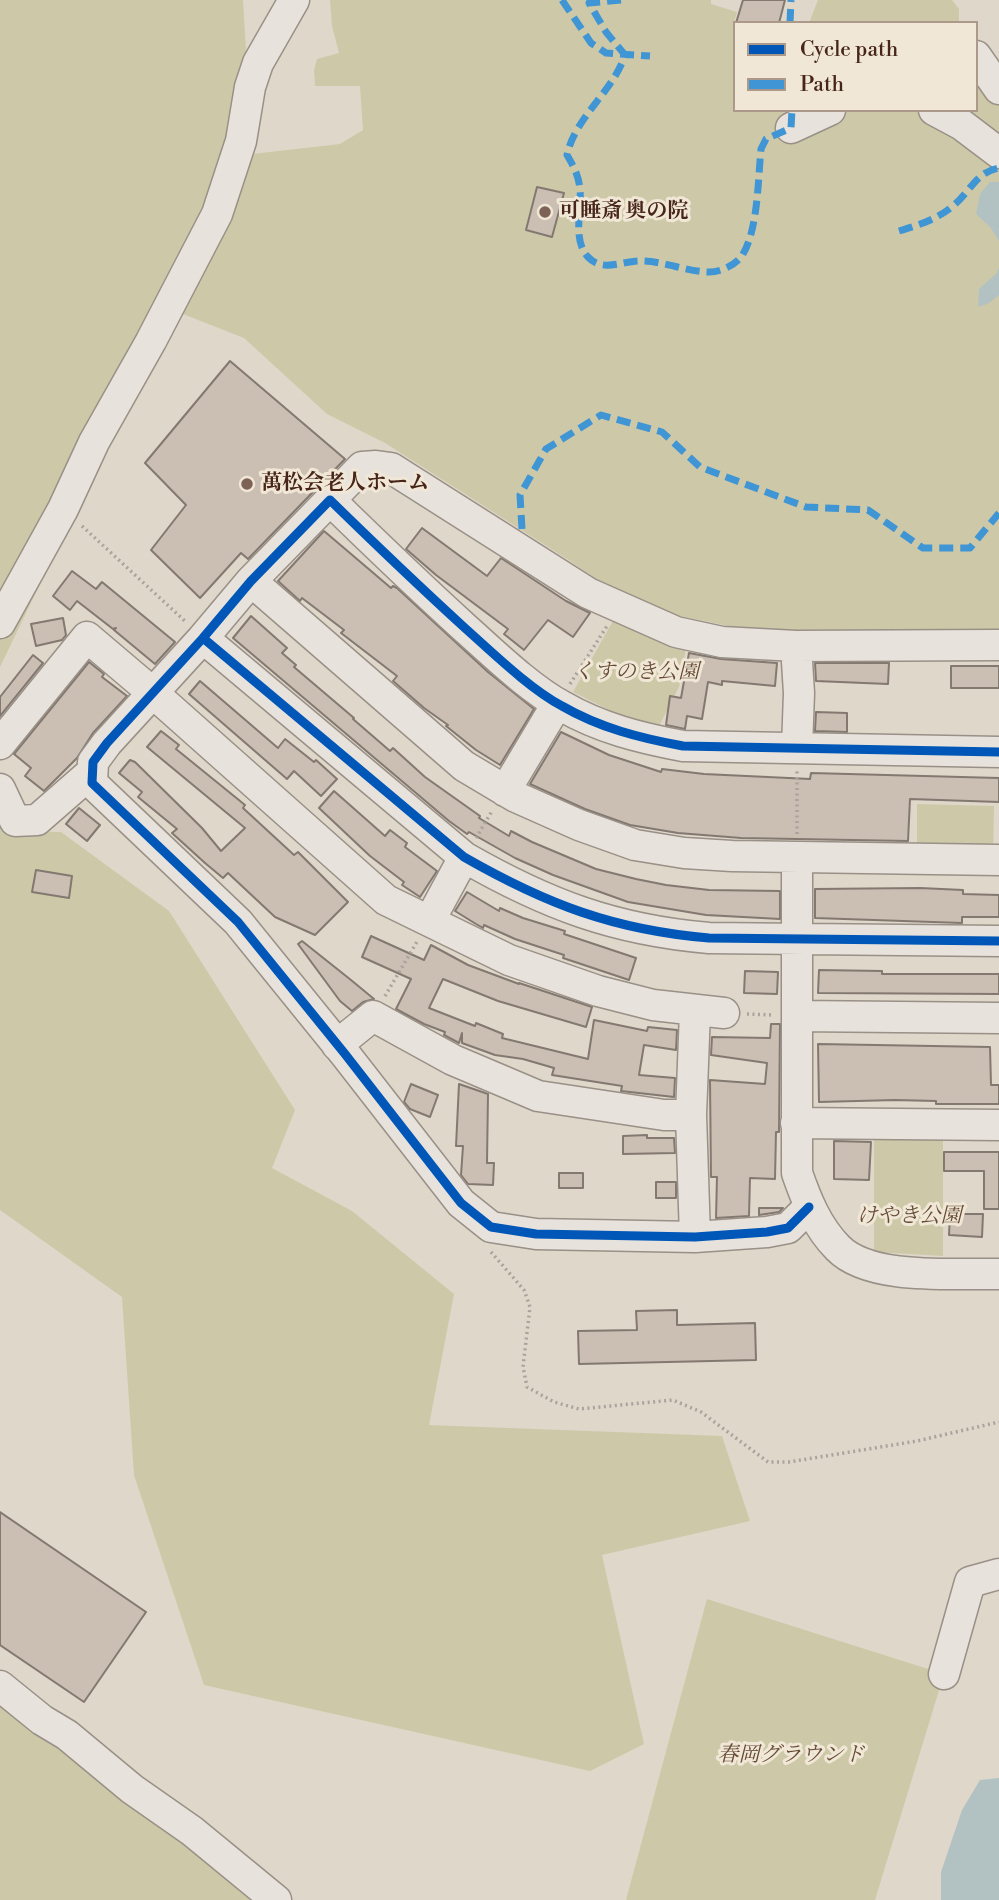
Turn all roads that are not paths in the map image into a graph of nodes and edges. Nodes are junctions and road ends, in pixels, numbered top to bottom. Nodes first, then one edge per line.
1 (294, 0) edge
2 (978, 59) edge
3 (999, 89) edge
4 (826, 112) edge
5 (938, 112) edge
6 (791, 128) dead end
7 (999, 153) edge
8 (331, 500) junction
9 (251, 581) junction
10 (0, 623) edge
11 (204, 638) junction
12 (999, 645) edge
13 (796, 646) junction
14 (153, 693) junction
15 (557, 704) junction
16 (0, 744) edge
17 (797, 748) junction
18 (999, 752) edge
19 (92, 772) junction
20 (0, 789) edge
21 (505, 791) junction
22 (464, 857) junction
23 (797, 857) junction
24 (999, 860) edge
25 (430, 920) junction
26 (798, 939) junction
27 (999, 941) edge
28 (797, 1016) junction
29 (999, 1018) edge
30 (337, 1045) junction
31 (691, 1115) junction
32 (796, 1123) junction
33 (999, 1125) edge
34 (809, 1207) junction
35 (695, 1237) junction
36 (999, 1274) edge
37 (999, 1574) edge
38 (944, 1674) dead end
39 (0, 1686) edge
40 (276, 1900) edge

1 - 10 street
2 - 3 street
4 - 6 street
5 - 7 street
8 - 9 street
8 - 13 street
8 - 15 street
9 - 11 street
9 - 21 street
11 - 14 street
11 - 22 street
12 - 13 street
13 - 17 street
14 - 16 street
14 - 19 street
14 - 25 street
15 - 17 street
15 - 21 street
17 - 18 street
19 - 20 street
19 - 30 street
21 - 23 street
22 - 25 street
22 - 26 street
23 - 24 street
23 - 26 street
25 - 31 street
26 - 27 street
26 - 28 street
28 - 29 street
28 - 32 street
30 - 31 street
30 - 35 street
31 - 35 street
32 - 33 street
32 - 34 street
34 - 35 street
34 - 36 street
37 - 38 street
39 - 40 street

